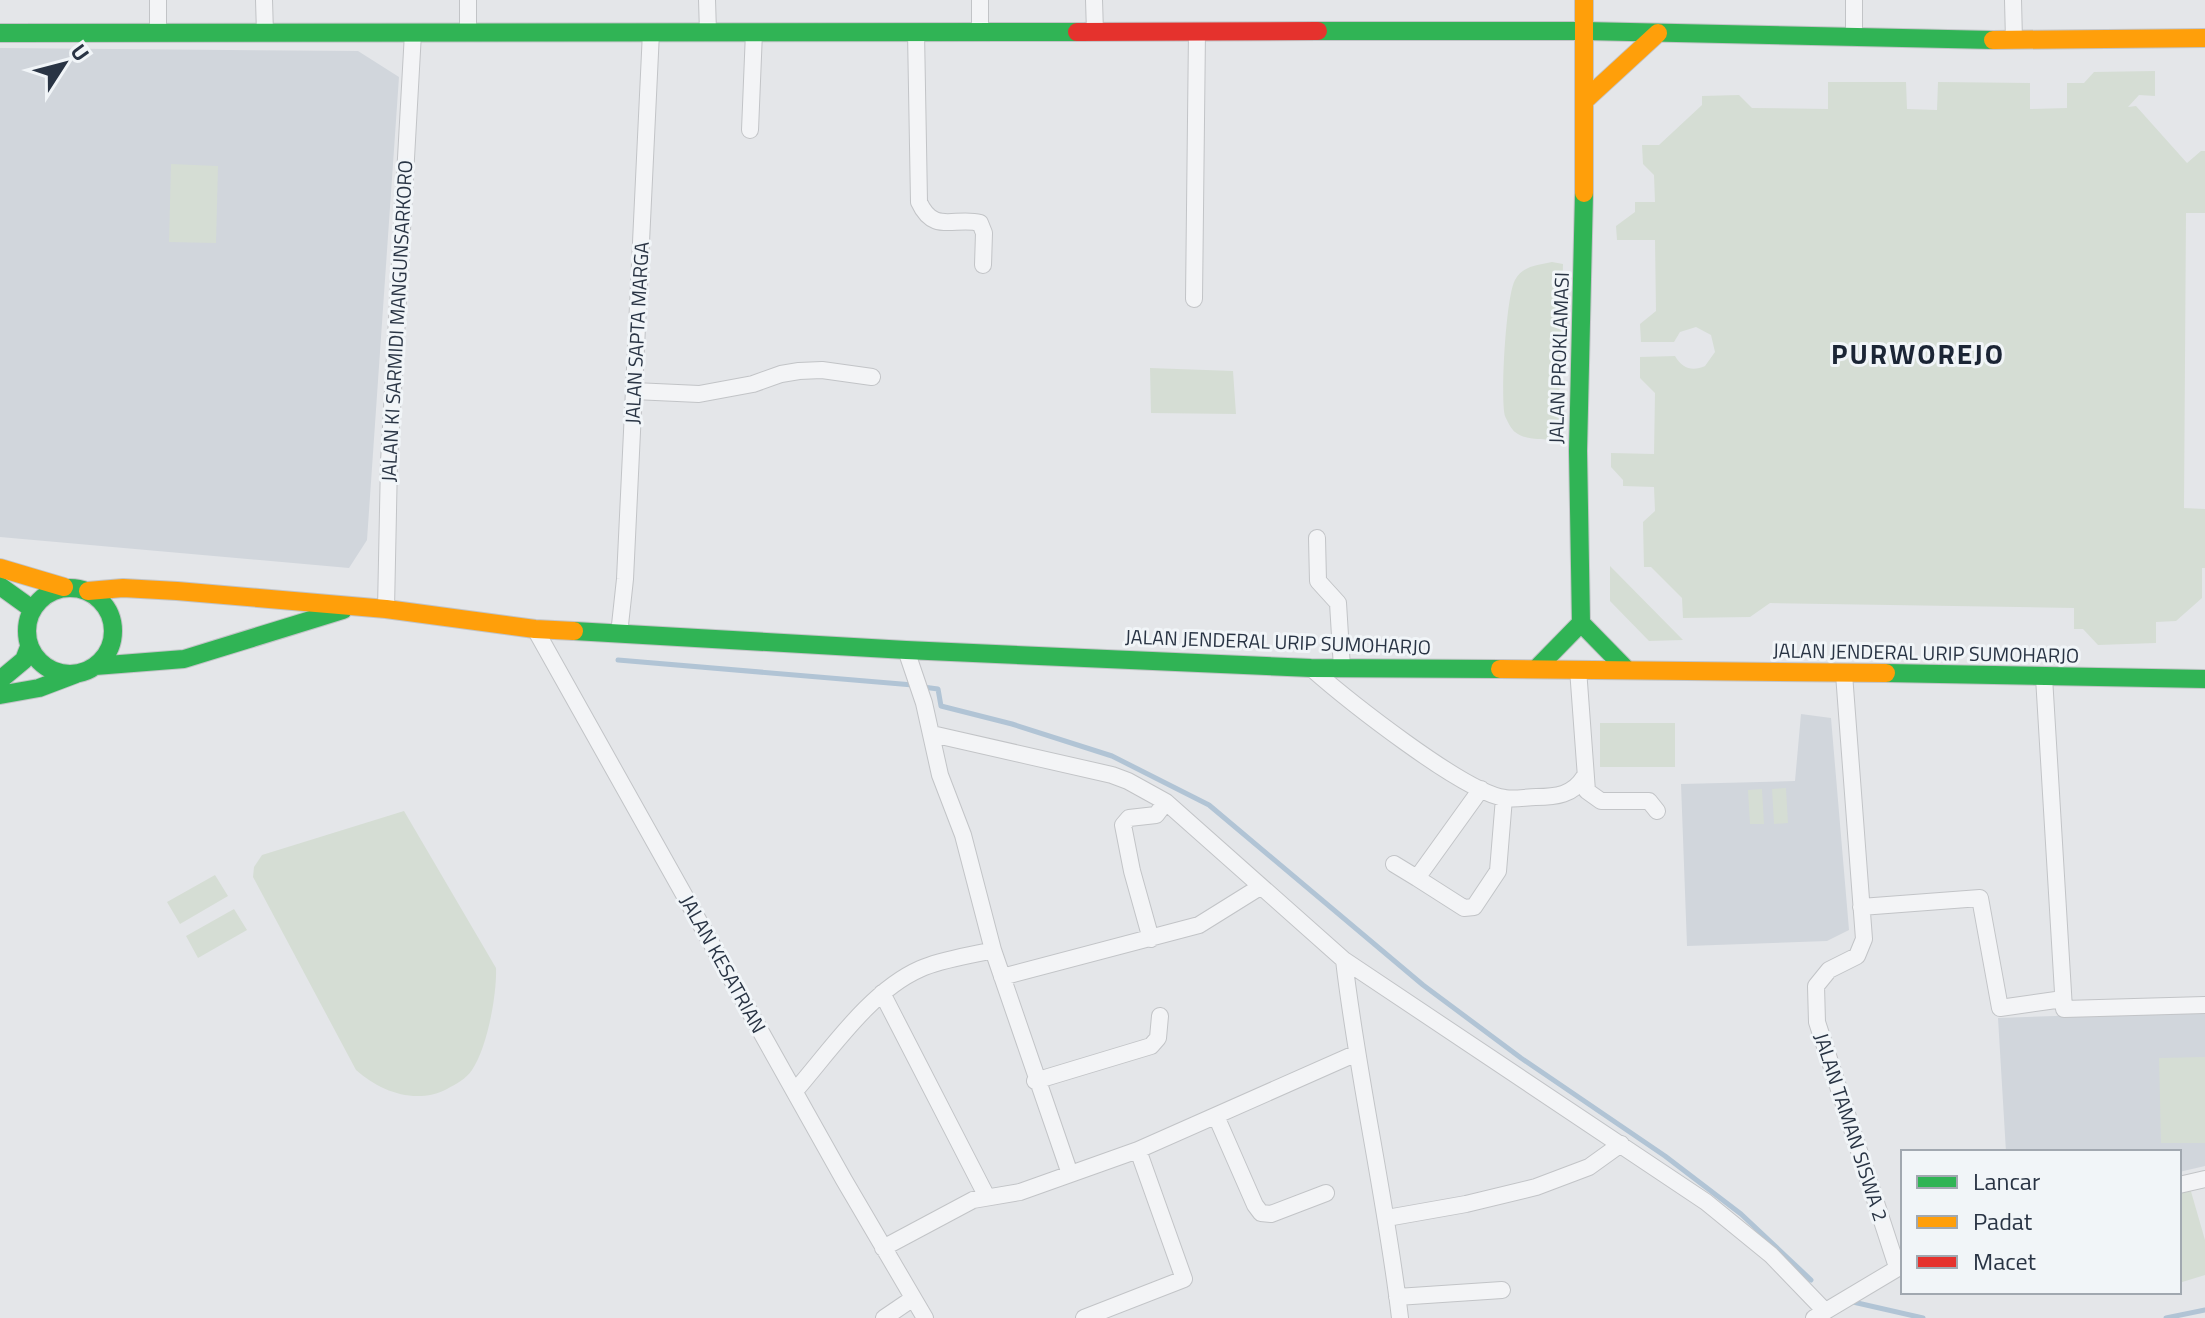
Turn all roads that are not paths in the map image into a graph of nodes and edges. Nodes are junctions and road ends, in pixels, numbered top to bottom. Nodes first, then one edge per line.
1 (158, 0) edge
2 (264, 0) edge
3 (468, 0) edge
4 (707, 0) edge
5 (980, 0) edge
6 (1094, 0) edge
7 (1584, 0) edge
8 (1854, 0) edge
9 (2013, 0) edge
10 (1197, 31) junction
11 (1584, 31) junction
12 (651, 32) junction
13 (708, 32) junction
14 (754, 32) junction
15 (916, 32) junction
16 (980, 32) junction
17 (1095, 32) junction
18 (0, 33) edge
19 (158, 33) junction
20 (265, 33) junction
21 (413, 33) junction
22 (468, 33) junction
23 (1658, 33) junction
24 (1854, 38) junction
25 (2205, 38) edge
26 (2014, 40) junction
27 (1584, 101) junction
28 (750, 130) dead end
29 (983, 265) dead end
30 (1194, 299) dead end
31 (872, 377) dead end
32 (634, 391) junction
33 (1317, 538) dead end
34 (0, 568) edge
35 (0, 586) edge
36 (64, 587) junction
37 (88, 591) junction
38 (352, 608) junction
39 (32, 609) junction
40 (386, 609) junction
41 (1581, 623) junction
42 (535, 629) junction
43 (619, 634) junction
44 (29, 647) junction
45 (909, 659) junction
46 (95, 666) junction
47 (1311, 668) junction
48 (1342, 668) junction
49 (1536, 669) junction
50 (1578, 669) junction
51 (1626, 669) junction
52 (77, 674) junction
53 (1844, 674) junction
54 (2044, 677) junction
55 (2205, 679) edge
56 (0, 680) edge
57 (0, 695) edge
58 (932, 734) junction
59 (1584, 777) junction
60 (1481, 789) junction
61 (1504, 798) junction
62 (1166, 802) junction
63 (1657, 811) dead end
64 (1394, 864) dead end
65 (1417, 878) junction
66 (1260, 887) junction
67 (1861, 907) junction
68 (1151, 939) junction
69 (993, 950) junction
70 (1344, 960) junction
71 (1002, 977) junction
72 (882, 993) junction
73 (2063, 999) junction
74 (2205, 1005) edge
75 (1160, 1016) dead end
76 (1357, 1053) junction
77 (1035, 1081) junction
78 (795, 1091) junction
79 (1216, 1116) junction
80 (1621, 1144) junction
81 (1138, 1150) junction
82 (1070, 1174) junction
83 (2205, 1179) edge
84 (2181, 1185) edge
85 (1326, 1193) dead end
86 (987, 1197) junction
87 (1387, 1218) junction
88 (883, 1248) junction
89 (1900, 1266) edge
90 (1502, 1290) dead end
91 (1397, 1297) junction
92 (912, 1299) junction
93 (1820, 1315) edge
94 (884, 1318) edge
95 (925, 1318) edge
96 (1084, 1318) edge
97 (1400, 1318) edge

1 - 19 street
2 - 20 street
3 - 22 street
4 - 13 street
5 - 16 street
6 - 17 street
7 - 11 main road, JALAN PROKLAMASI
8 - 24 street
9 - 26 street
10 - 11 main road
10 - 17 main road
10 - 30 street
11 - 23 main road
11 - 27 main road, JALAN PROKLAMASI
12 - 13 main road
12 - 22 main road
12 - 32 street, JALAN SAPTA MARGA
13 - 14 main road
14 - 15 main road
14 - 28 street
15 - 16 main road
15 - 29 street
16 - 17 main road
18 - 19 main road
19 - 20 main road
20 - 21 main road
21 - 22 main road
21 - 40 street, JALAN KI SARMIDI MANGUNSARKORO
23 - 24 main road
23 - 27 main road
24 - 26 main road
25 - 26 main road
27 - 41 main road, JALAN PROKLAMASI
31 - 32 street
32 - 43 street, JALAN SAPTA MARGA
33 - 48 street
34 - 36 main road
35 - 39 main road
36 - 37 main road
36 - 39 main road
37 - 38 main road, JALAN JENDERAL URIP SUMOHARJO
37 - 46 main road
38 - 40 main road, JALAN JENDERAL URIP SUMOHARJO
38 - 46 main road
39 - 44 main road
40 - 42 main road, JALAN JENDERAL URIP SUMOHARJO
41 - 49 main road
41 - 51 main road
42 - 43 main road, JALAN JENDERAL URIP SUMOHARJO
42 - 78 street, JALAN KESATRIAN
43 - 45 main road, JALAN JENDERAL URIP SUMOHARJO
44 - 52 main road
44 - 56 main road
45 - 47 main road, JALAN JENDERAL URIP SUMOHARJO
45 - 58 street
46 - 52 main road
47 - 48 main road, JALAN JENDERAL URIP SUMOHARJO
47 - 60 street
48 - 49 main road, JALAN JENDERAL URIP SUMOHARJO
49 - 50 main road, JALAN JENDERAL URIP SUMOHARJO
50 - 51 main road, JALAN JENDERAL URIP SUMOHARJO
50 - 59 street
51 - 53 main road, JALAN JENDERAL URIP SUMOHARJO
52 - 57 main road
53 - 54 main road, JALAN JENDERAL URIP SUMOHARJO
53 - 67 street, JALAN TAMAN SISWA 2
54 - 55 main road, JALAN JENDERAL URIP SUMOHARJO
54 - 73 street
58 - 62 street
58 - 69 street
59 - 61 street
59 - 63 street
60 - 61 street
60 - 65 street
61 - 65 street
62 - 66 street
62 - 68 street
64 - 65 street
66 - 68 street
66 - 70 street
67 - 73 street
67 - 89 street, JALAN TAMAN SISWA 2
68 - 71 street
69 - 71 street
69 - 72 street
70 - 76 street
70 - 80 street
71 - 77 street
72 - 78 street
72 - 86 street
73 - 74 street
75 - 77 street
76 - 79 street
76 - 87 street
77 - 82 street
78 - 88 street, JALAN KESATRIAN
79 - 81 street
79 - 85 street
80 - 87 street
80 - 93 street
81 - 82 street
81 - 96 street
82 - 86 street
83 - 84 street
86 - 88 street
87 - 91 street
88 - 92 street, JALAN KESATRIAN
89 - 93 street
90 - 91 street
91 - 97 street
92 - 94 street
92 - 95 street, JALAN KESATRIAN

